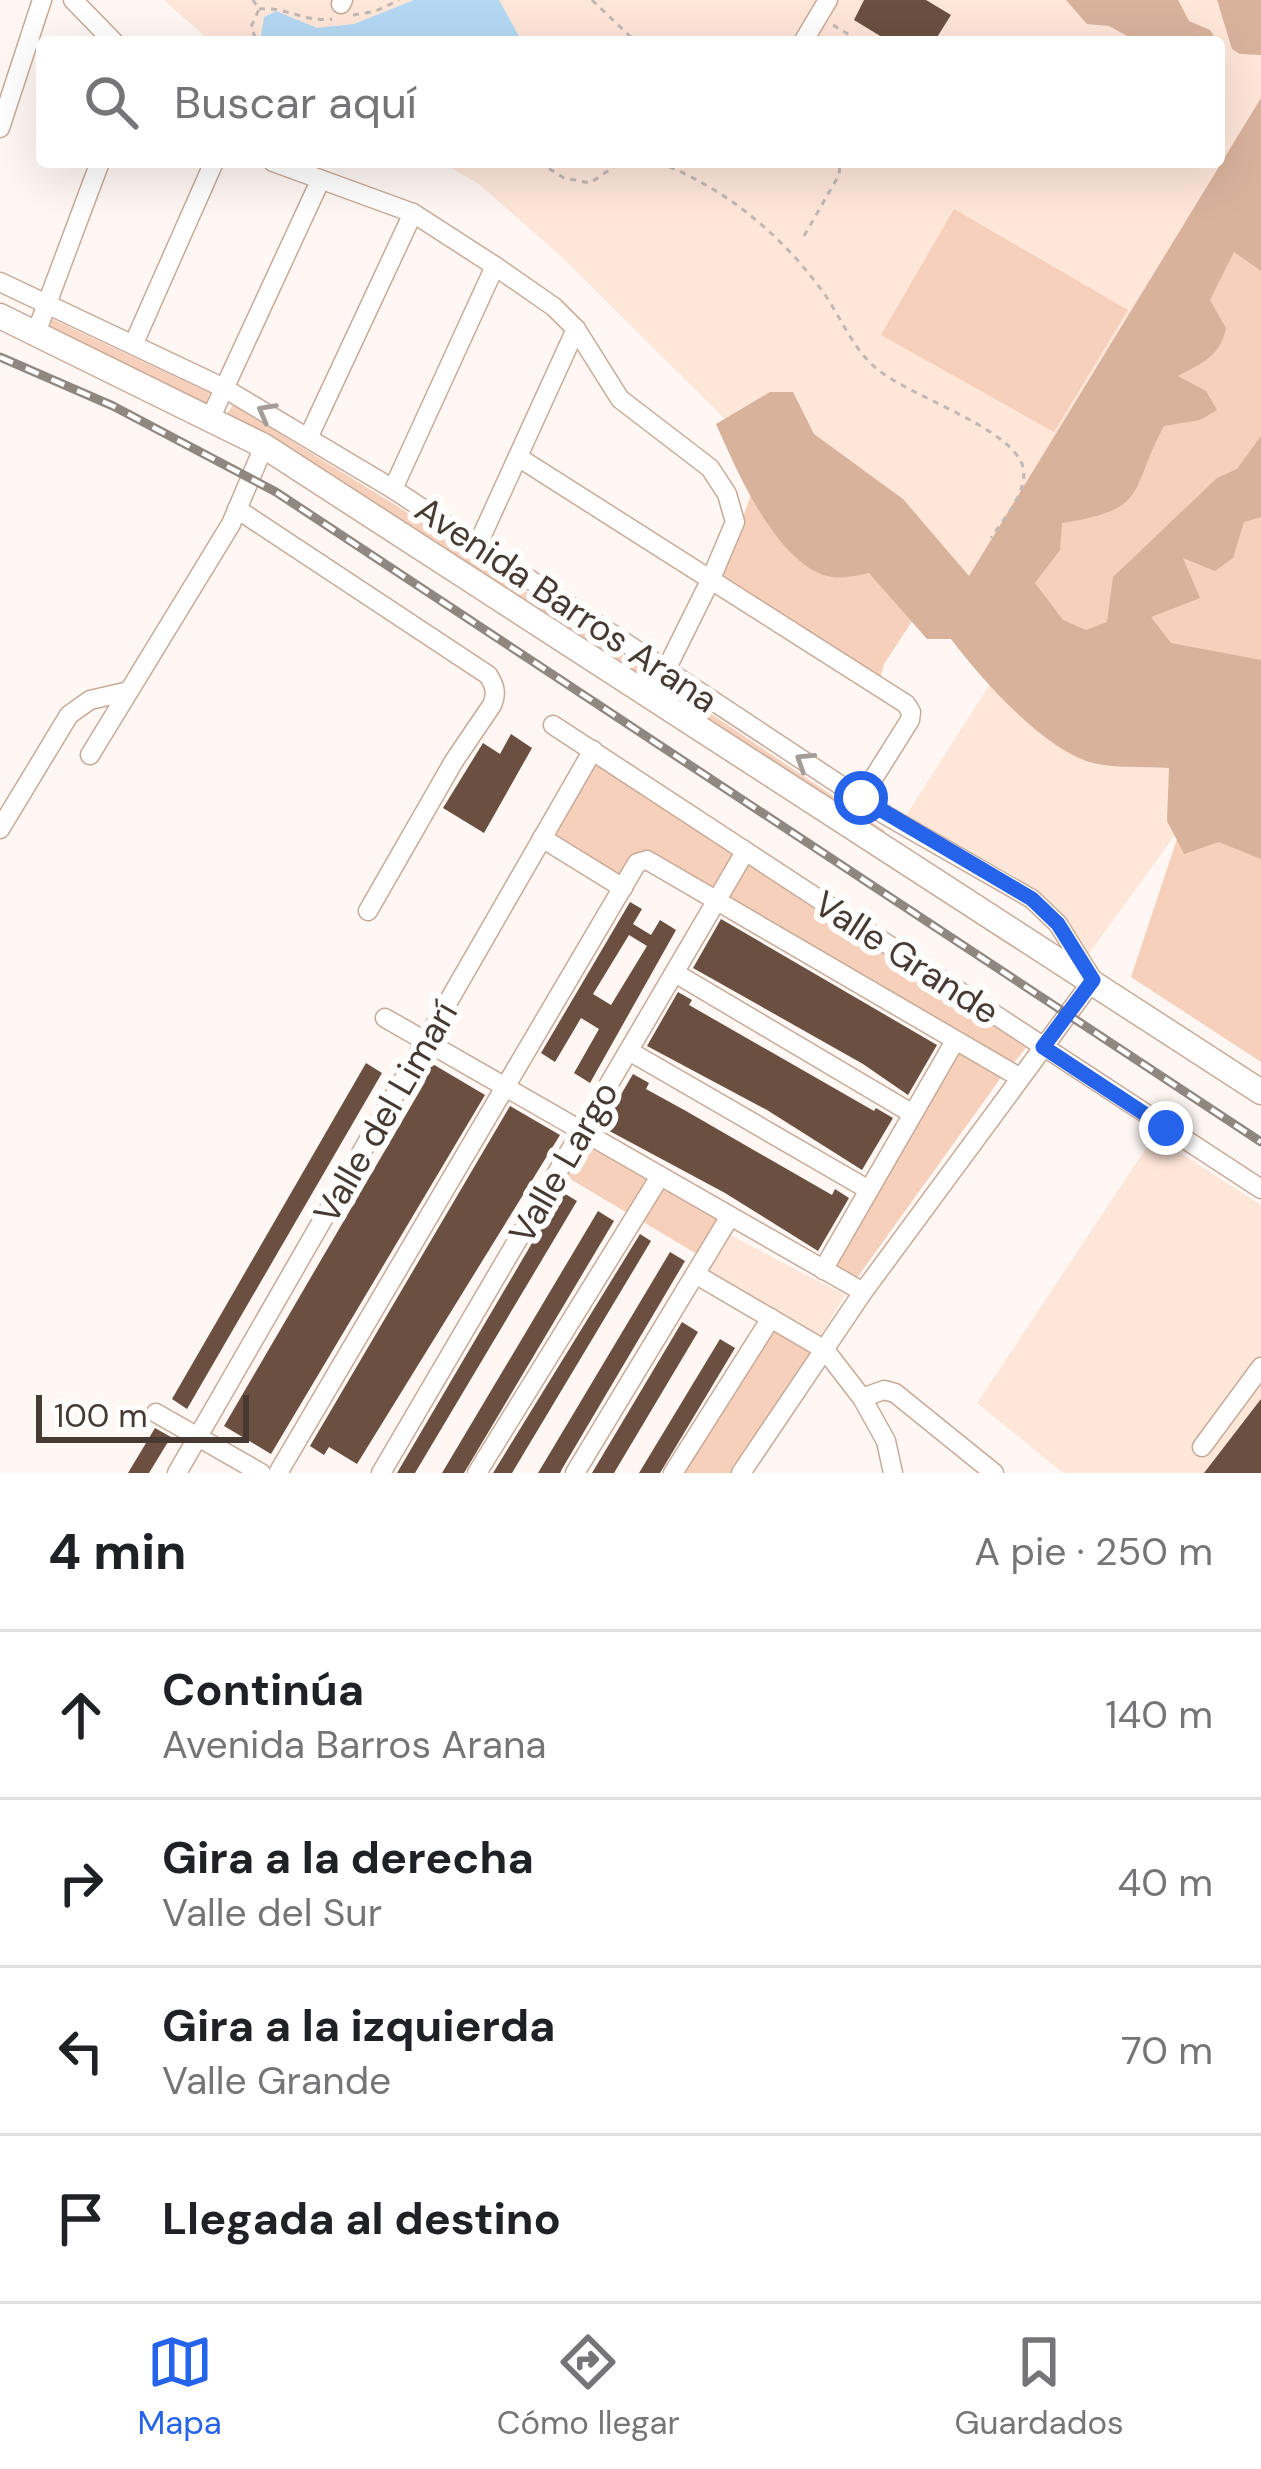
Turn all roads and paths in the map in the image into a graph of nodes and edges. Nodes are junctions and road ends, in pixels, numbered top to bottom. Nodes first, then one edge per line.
1 (42, 0) edge
2 (73, 0) edge
3 (253, 0) edge
4 (399, 0) edge
5 (592, 0) edge
6 (828, 0) edge
7 (348, 6) edge
8 (259, 9) junction
9 (321, 15) dead end
10 (826, 21) dead end
11 (108, 36) edge
12 (255, 36) edge
13 (630, 36) edge
14 (807, 36) edge
15 (851, 36) edge
16 (0, 128) edge
17 (98, 168) edge
18 (211, 168) edge
19 (288, 168) edge
20 (548, 168) edge
21 (612, 168) edge
22 (672, 168) edge
23 (839, 168) edge
24 (320, 181) junction
25 (413, 213) junction
26 (804, 236) dead end
27 (495, 266) junction
28 (0, 282) edge
29 (47, 302) junction
30 (0, 316) edge
31 (576, 329) junction
32 (36, 333) junction
33 (134, 343) junction
34 (224, 388) junction
35 (211, 417) junction
36 (309, 436) junction
37 (265, 446) junction
38 (518, 457) junction
39 (393, 489) junction
40 (237, 509) junction
41 (991, 538) dead end
42 (478, 544) junction
43 (710, 581) junction
44 (667, 671) junction
45 (129, 691) junction
46 (651, 700) junction
47 (553, 725) dead end
48 (593, 750) junction
49 (90, 755) dead end
50 (861, 798) junction
51 (0, 829) edge
52 (542, 838) junction
53 (746, 852) junction
54 (623, 887) junction
55 (716, 902) junction
56 (368, 910) dead end
57 (674, 973) junction
58 (1093, 980) junction
59 (385, 1018) dead end
60 (426, 1040) junction
61 (955, 1041) junction
62 (1043, 1047) junction
63 (629, 1051) junction
64 (1019, 1077) junction
65 (506, 1087) junction
66 (1261, 1092) edge
67 (913, 1114) junction
68 (581, 1132) junction
69 (659, 1178) junction
70 (1261, 1189) edge
71 (868, 1190) junction
72 (729, 1218) junction
73 (823, 1270) junction
74 (695, 1274) junction
75 (863, 1292) junction
76 (771, 1318) junction
77 (825, 1350) junction
78 (1261, 1367) edge
79 (862, 1398) junction
80 (156, 1413) dead end
81 (198, 1436) junction
82 (1202, 1447) dead end
83 (176, 1473) edge
84 (261, 1473) edge
85 (278, 1473) edge
86 (381, 1473) edge
87 (477, 1473) edge
88 (575, 1473) edge
89 (673, 1473) edge
90 (741, 1473) edge
91 (893, 1473) edge
92 (994, 1473) edge

1 - 16 street
2 - 11 street
3 - 8 path
4 - 7 path
5 - 13 path
6 - 14 street
7 - 8 path
7 - 9 path
8 - 12 path
10 - 15 path
17 - 29 street
18 - 33 street
19 - 24 street
20 - 21 path
22 - 41 path
23 - 26 path
24 - 25 street
24 - 34 street
25 - 27 street
25 - 36 street
27 - 31 street
27 - 39 street
28 - 29 street, Avenida Barros Arana
29 - 32 street
29 - 33 street, Avenida Barros Arana
30 - 32 main road, Avenida Barros Arana
31 - 38 street
31 - 43 street
32 - 35 main road, Avenida Barros Arana
33 - 34 street, Avenida Barros Arana
34 - 35 street
36 -> 34 street, Avenida Barros Arana
35 - 37 main road, Avenida Barros Arana
36 - 39 street, Avenida Barros Arana
37 - 40 street
37 - 46 main road, Avenida Barros Arana
38 - 42 street
38 - 43 street
39 - 42 street, Avenida Barros Arana
40 - 45 street
40 - 56 street
42 - 44 street, Avenida Barros Arana
43 - 44 street
43 - 50 street
44 - 46 street
50 -> 44 street, Avenida Barros Arana
45 - 49 street
45 - 51 street
46 - 58 main road, Avenida Barros Arana
47 - 48 street, Valle Grande
48 - 52 street, Valle del Limarí
48 - 53 street, Valle Grande
50 - 58 street, Avenida Barros Arana
52 - 54 street
52 - 60 street, Valle del Limarí
53 - 55 street, Valle Largo
53 - 62 street, Valle Grande
54 - 55 street
54 - 65 street
55 - 57 street, Valle Largo
55 - 61 street
57 - 63 street, Valle Largo
57 - 67 street
58 - 62 street
58 - 66 main road, Avenida Barros Arana
59 - 60 street
60 - 65 street
60 - 81 street, Valle del Limarí
61 - 64 street
61 - 67 street
62 - 64 street
62 - 70 street, Valle Grande
63 - 68 street, Valle Largo
63 - 71 street
64 - 75 street
65 - 68 street
65 - 85 street
67 - 71 street
68 - 69 street
68 - 86 street, Valle Largo
69 - 72 street
69 - 87 street
71 - 73 street
72 - 73 street
72 - 74 street
73 - 75 street
74 - 76 street
74 - 88 street
75 - 77 street
76 - 77 street
76 - 89 street
77 - 79 street
77 - 90 street
78 - 82 street
79 - 91 street
79 - 92 street
80 - 81 street
81 - 83 street, Valle del Limarí
81 - 84 street

